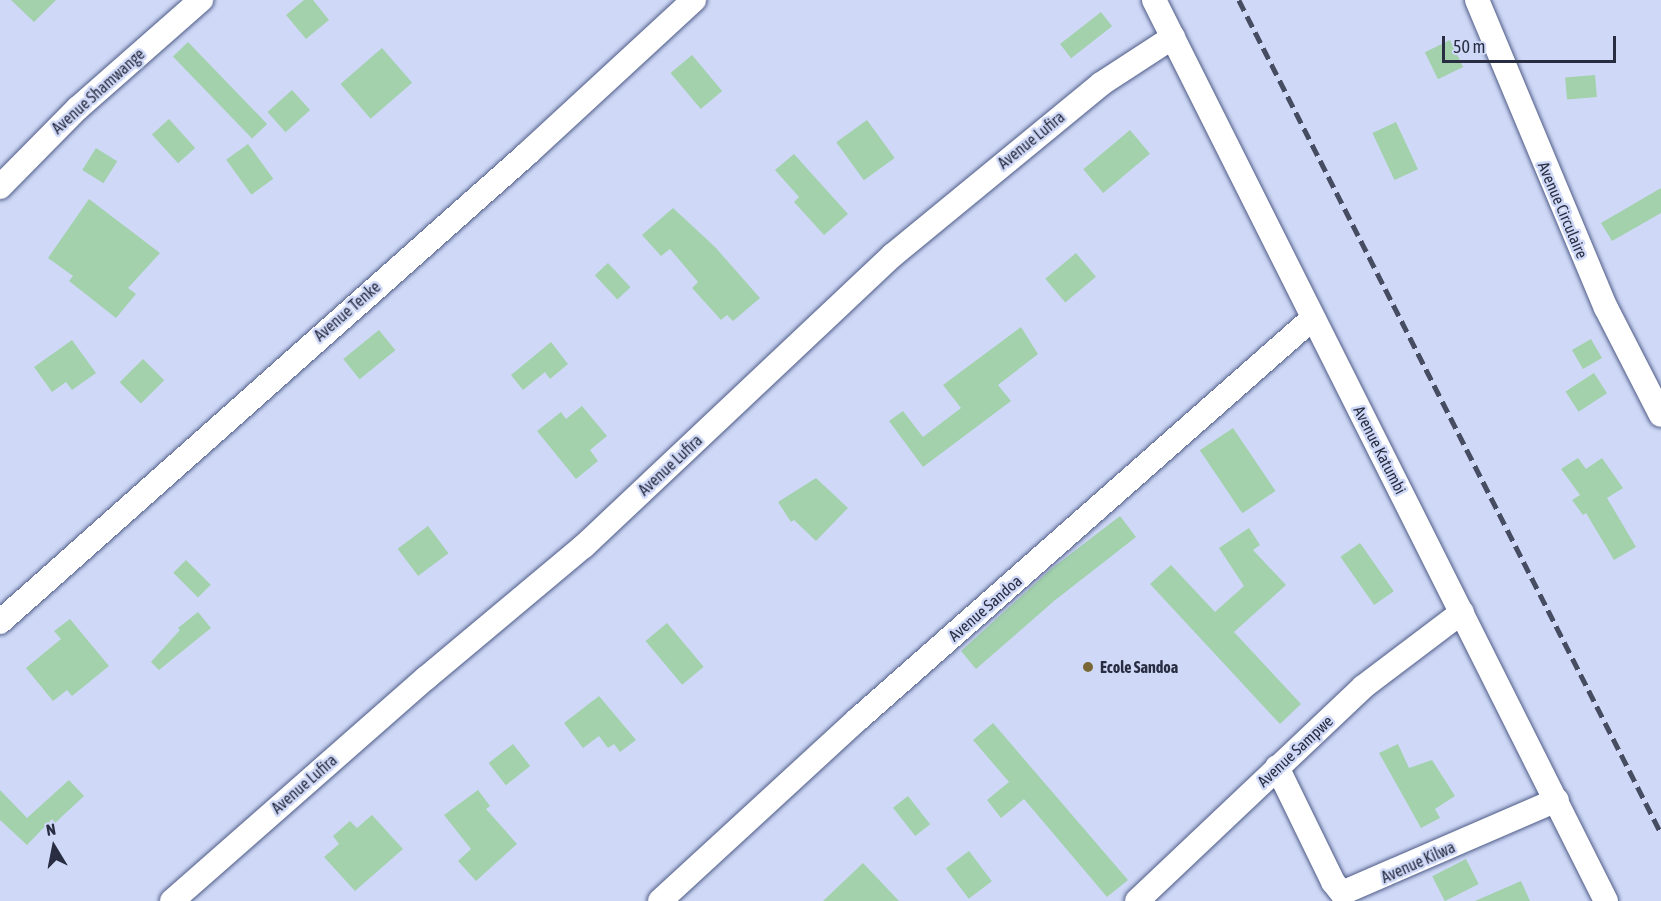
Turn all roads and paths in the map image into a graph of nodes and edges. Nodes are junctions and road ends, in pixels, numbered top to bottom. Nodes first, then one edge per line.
1 (201, 0) edge
2 (694, 0) edge
3 (1154, 0) edge
4 (1477, 0) edge
5 (1173, 37) junction
6 (0, 187) edge
7 (1312, 318) junction
8 (1661, 415) edge
9 (1462, 612) junction
10 (0, 622) edge
11 (1277, 767) junction
12 (1557, 800) junction
13 (172, 901) edge
14 (660, 901) edge
15 (1137, 901) edge
16 (1606, 901) edge

1 - 6 street, Avenue Shamwange
2 - 10 street, Avenue Tenke
3 - 5 street, Avenue Katumbi
4 - 8 street, Avenue Circulaire
5 - 7 street, Avenue Katumbi
5 - 13 street, Avenue Lufira
7 - 9 street, Avenue Katumbi
7 - 14 street, Avenue Sandoa
9 - 11 street, Avenue Sampwe
9 - 12 street, Avenue Katumbi
11 - 12 street, Avenue Kilwa
11 - 15 street, Avenue Sampwe
12 - 16 street, Avenue Katumbi

